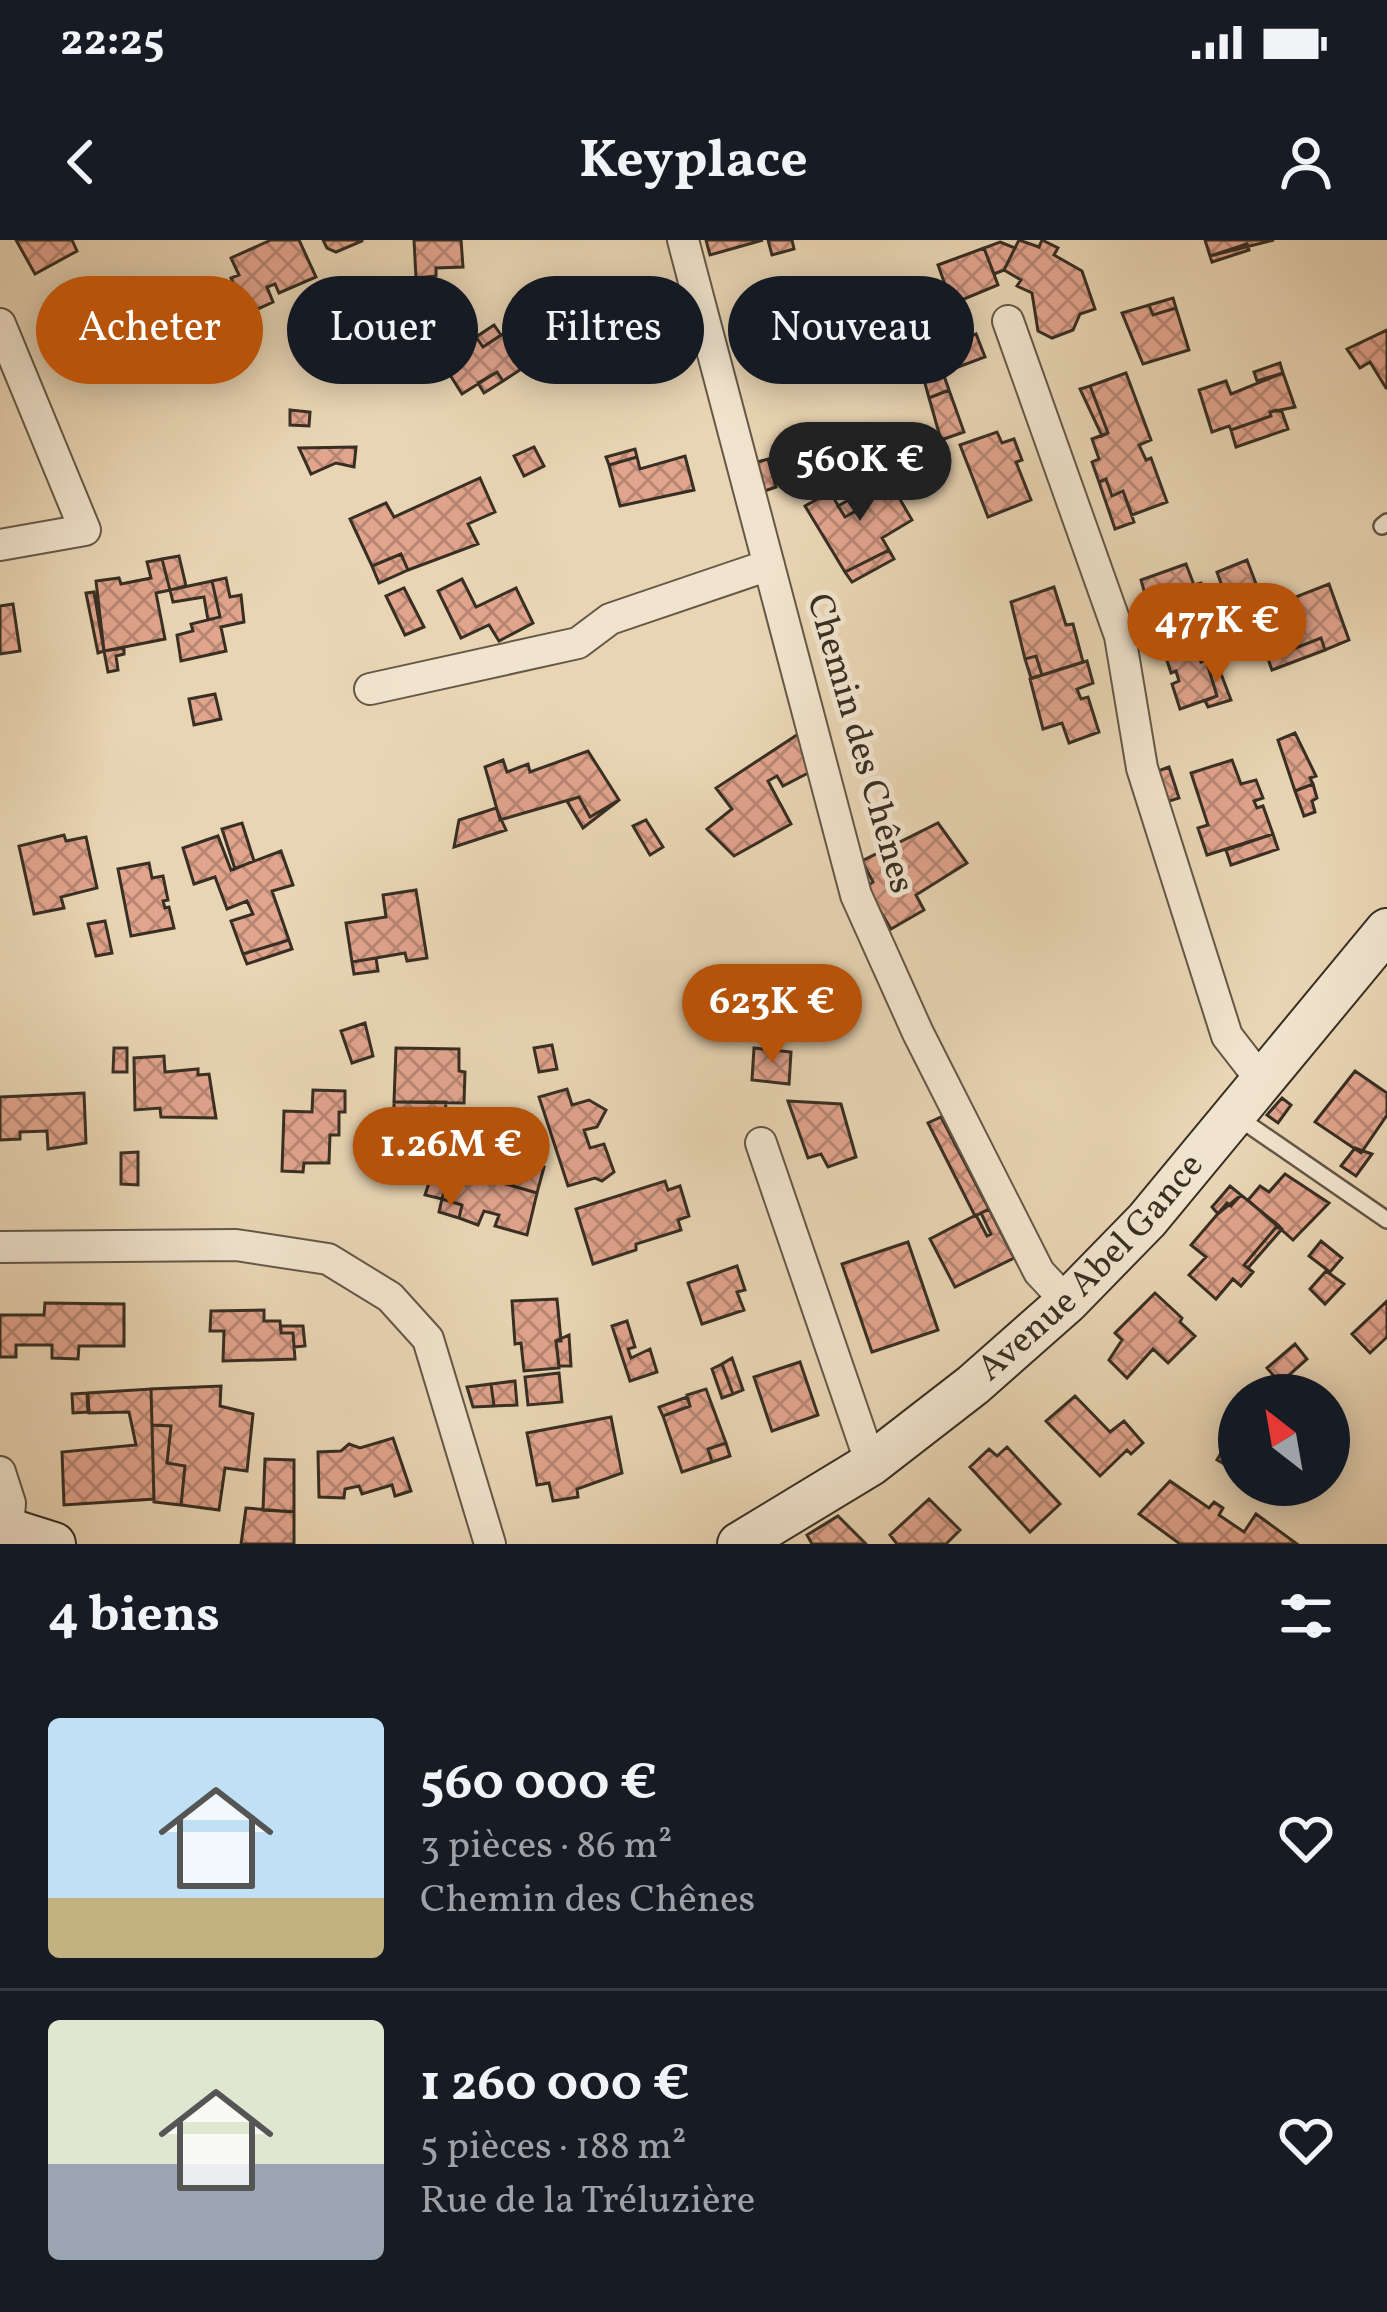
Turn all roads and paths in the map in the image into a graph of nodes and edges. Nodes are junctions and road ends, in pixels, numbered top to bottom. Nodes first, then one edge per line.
1 (682, 240) edge
2 (1008, 321) dead end
3 (0, 324) edge
4 (0, 545) edge
5 (769, 565) junction
6 (370, 689) dead end
7 (1387, 930) edge
8 (1262, 1081) junction
9 (1234, 1114) junction
10 (761, 1143) dead end
11 (1387, 1220) edge
12 (0, 1247) edge
13 (1067, 1302) junction
14 (871, 1464) junction
15 (0, 1472) edge
16 (4, 1528) edge
17 (54, 1544) edge
18 (490, 1544) edge
19 (739, 1544) edge

1 - 5 street, Chemin des Chênes
2 - 8 street
3 - 4 street
5 - 6 street
5 - 13 street, Chemin des Chênes
7 - 8 main road, Avenue Abel Gance
8 - 9 main road, Avenue Abel Gance
9 - 11 lane
9 - 13 main road, Avenue Abel Gance
10 - 14 street
12 - 18 street
13 - 14 main road, Avenue Abel Gance
14 - 19 main road, Avenue Abel Gance
15 - 16 street
16 - 17 main road

